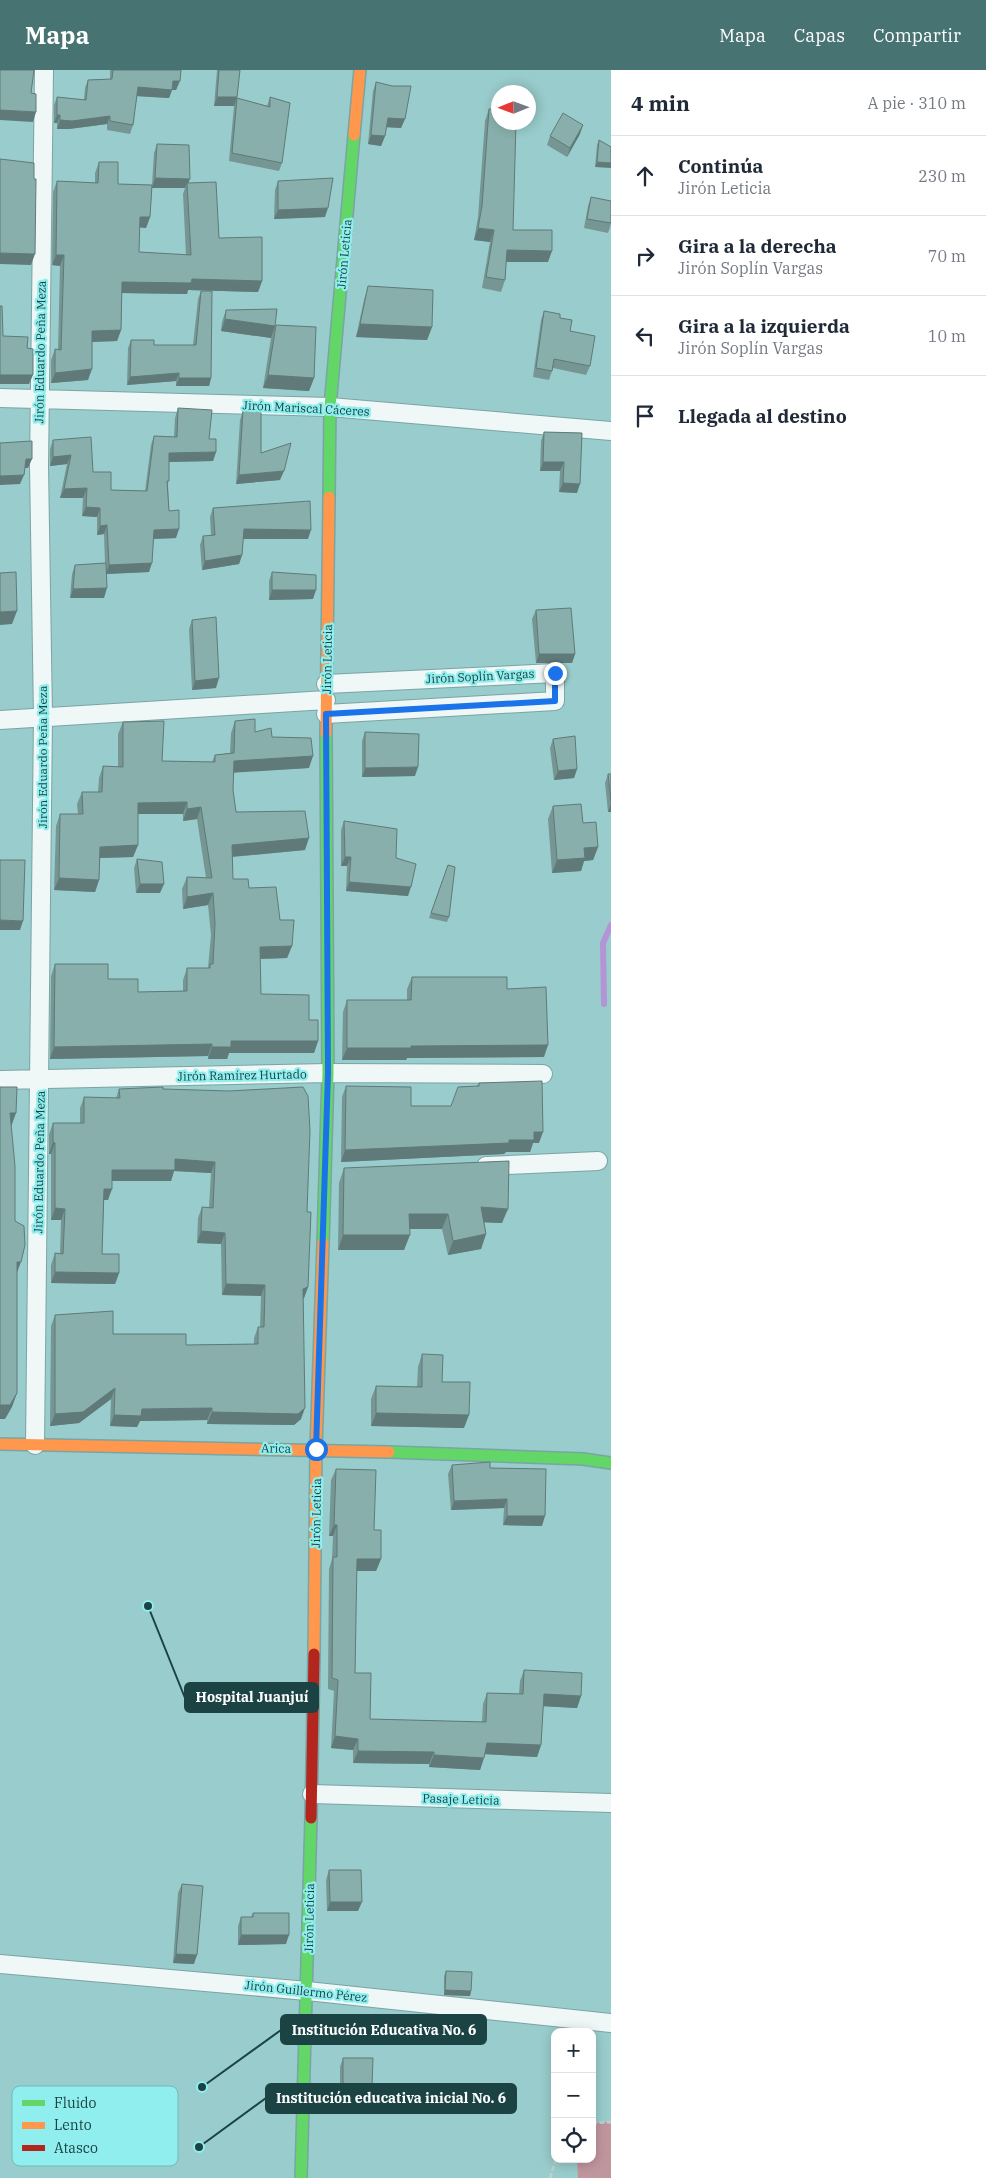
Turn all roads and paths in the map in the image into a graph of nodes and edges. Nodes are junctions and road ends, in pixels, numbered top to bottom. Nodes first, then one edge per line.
1 (44, 70) edge
2 (360, 70) edge
3 (0, 398) edge
4 (39, 400) junction
5 (330, 408) junction
6 (611, 430) edge
7 (326, 699) junction
8 (43, 717) junction
9 (0, 720) edge
10 (328, 1073) junction
11 (543, 1074) dead end
12 (0, 1080) edge
13 (40, 1080) junction
14 (598, 1161) dead end
15 (471, 1166) edge
16 (324, 1172) junction
17 (344, 1172) edge
18 (0, 1444) edge
19 (35, 1444) junction
20 (316, 1449) junction
21 (611, 1463) edge
22 (312, 1794) junction
23 (611, 1803) edge
24 (0, 1964) edge
25 (307, 1991) junction
26 (611, 2023) edge
27 (611, 2122) edge
28 (596, 2123) edge
29 (555, 2163) edge
30 (301, 2178) edge
31 (550, 2178) edge

1 - 4 street, Jirón Eduardo Peña Meza
2 - 5 main road, Jirón Leticia
3 - 4 street, Jirón Mariscal Cáceres
4 - 5 street, Jirón Mariscal Cáceres
4 - 8 street, Jirón Eduardo Peña Meza
5 - 6 street, Jirón Mariscal Cáceres
5 - 7 main road, Jirón Leticia
7 - 7 street, Jirón Soplín Vargas
7 - 8 street, Jirón Soplín Vargas
7 - 10 main road, Jirón Leticia
8 - 9 street, Jirón Soplín Vargas
8 - 13 street, Jirón Eduardo Peña Meza
10 - 11 street, Jirón Ramírez Hurtado
10 - 13 street, Jirón Ramírez Hurtado
10 - 16 main road, Jirón Leticia
12 - 13 street, Jirón Ramírez Hurtado
13 - 19 street, Jirón Eduardo Peña Meza
14 - 15 street
16 - 17 street
16 - 20 main road, Jirón Leticia
18 - 19 main road, Arica
19 - 20 main road, Arica
20 - 21 main road, Arica
20 - 22 main road, Jirón Leticia
22 - 23 street, Pasaje Leticia
22 - 25 main road, Jirón Leticia
24 - 25 street, Jirón Guillermo Pérez
25 - 26 street, Jirón Guillermo Pérez
25 - 30 main road, Jirón Leticia
27 - 28 path
29 - 31 path

